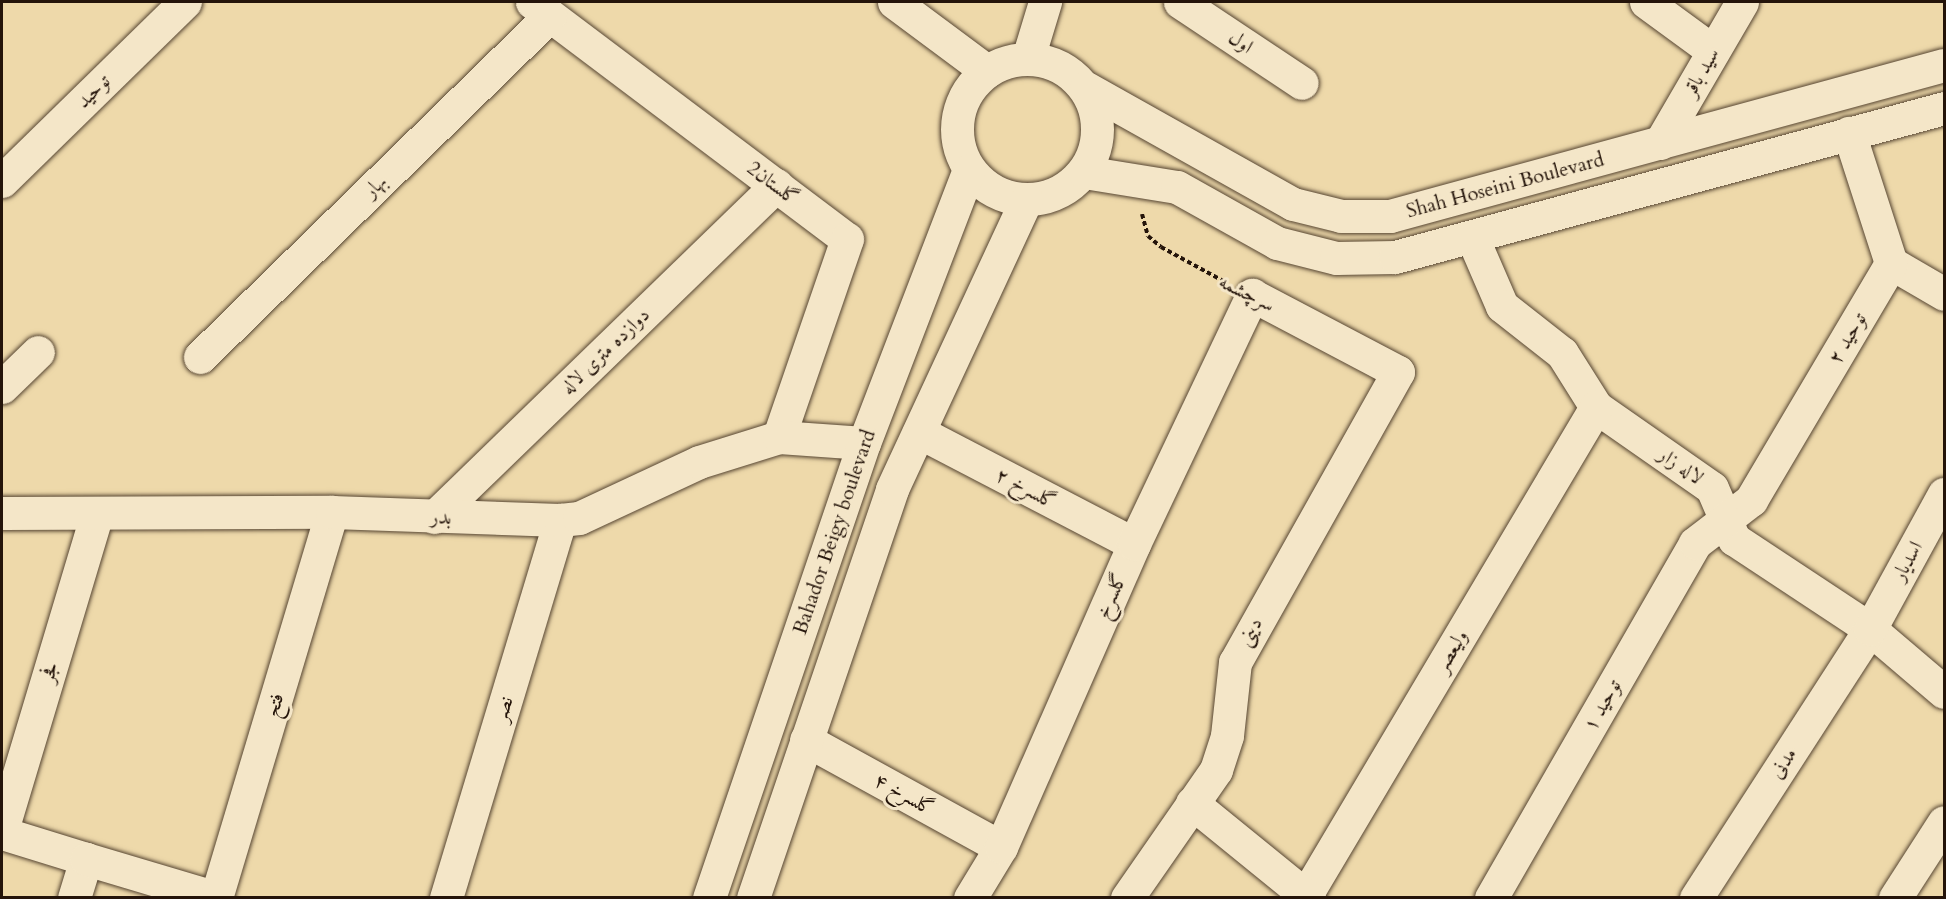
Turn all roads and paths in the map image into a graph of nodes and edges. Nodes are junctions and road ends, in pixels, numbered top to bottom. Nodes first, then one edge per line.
1 (184, 2) edge
2 (894, 2) edge
3 (1045, 2) edge
4 (1180, 2) edge
5 (1646, 2) edge
6 (1742, 2) edge
7 (541, 8) edge
8 (1713, 51) junction
9 (1028, 58) junction
10 (1944, 65) edge
11 (987, 71) junction
12 (1302, 83) dead end
13 (1086, 88) junction
14 (1944, 108) edge
15 (1849, 133) junction
16 (1660, 143) junction
17 (969, 170) junction
18 (1084, 172) junction
19 (2, 181) edge
20 (1139, 181) junction
21 (776, 185) junction
22 (1026, 200) junction
23 (1473, 239) junction
24 (1891, 263) junction
25 (1944, 294) edge
26 (1252, 295) junction
27 (38, 352) dead end
28 (200, 357) dead end
29 (1398, 372) joint
30 (2, 387) edge
31 (1596, 407) junction
32 (919, 432) junction
33 (779, 437) junction
34 (864, 443) junction
35 (1944, 494) edge
36 (332, 512) junction
37 (2, 513) edge
38 (97, 513) junction
39 (434, 517) junction
40 (560, 520) junction
41 (1723, 522) junction
42 (1134, 544) junction
43 (1869, 629) junction
44 (1944, 692) edge
45 (806, 740) junction
46 (1192, 803) junction
47 (1944, 822) edge
48 (2, 832) edge
49 (1000, 847) junction
50 (86, 859) junction
51 (1307, 896) edge
52 (74, 897) edge
53 (216, 897) edge
54 (446, 897) edge
55 (709, 897) edge
56 (753, 897) edge
57 (970, 897) edge
58 (1127, 897) edge
59 (1491, 897) edge
60 (1696, 897) edge
61 (1895, 897) edge

1 - 19 street, توحید
2 - 11 street
3 - 9 street
4 - 12 street, اول
5 - 8 street
6 - 8 street, سید باقر
7 - 21 street, گلستان2
7 - 28 street, بهار
8 - 16 street, سید باقر
9 - 11 street
9 - 13 street
10 - 16 street, Shah Hoseini Boulevard
11 - 17 street
13 - 16 street, Shah Hoseini Boulevard
13 - 18 street
14 - 15 street
15 - 23 street
15 - 24 street
17 - 22 street
17 - 34 street, Bahador Beigy boulevard
18 - 20 street
18 - 22 street
20 - 23 street
20 - 26 path, سرچشمه
21 - 33 street, گلستان2
21 - 39 street, دوازده متری لاله
22 - 32 street, Bahador Beigy boulevard
23 - 31 street, لاله زار
24 - 25 street
24 - 41 street, توحید ۲
26 - 29 street, سرچشمه
26 - 42 street, گلسرخ
27 - 30 street
29 - 46 street, دینی
31 - 41 street, لاله زار
31 - 51 street, ولیعصر
32 - 42 street, گلسرخ ۲
32 - 45 street, Bahador Beigy boulevard
33 - 34 street, بدر
33 - 40 street, بدر
34 - 55 street, Bahador Beigy boulevard
35 - 43 street, اسدیار
36 - 38 street, بدر
36 - 39 street, بدر
36 - 53 street, فتح
37 - 38 street, بدر
38 - 48 street, فجر
39 - 40 street, بدر
40 - 54 street, نصر
41 - 43 street, لاله زار
41 - 59 street, توحید ۱
42 - 49 street, گلسرخ
43 - 44 street, لاله زار
43 - 60 street, مدنی
45 - 49 street, گلسرخ ۴
45 - 56 street, Bahador Beigy boulevard
46 - 51 street
46 - 58 street, دینی
47 - 61 street
48 - 50 street
49 - 57 street, گلسرخ
50 - 52 street
50 - 53 street

